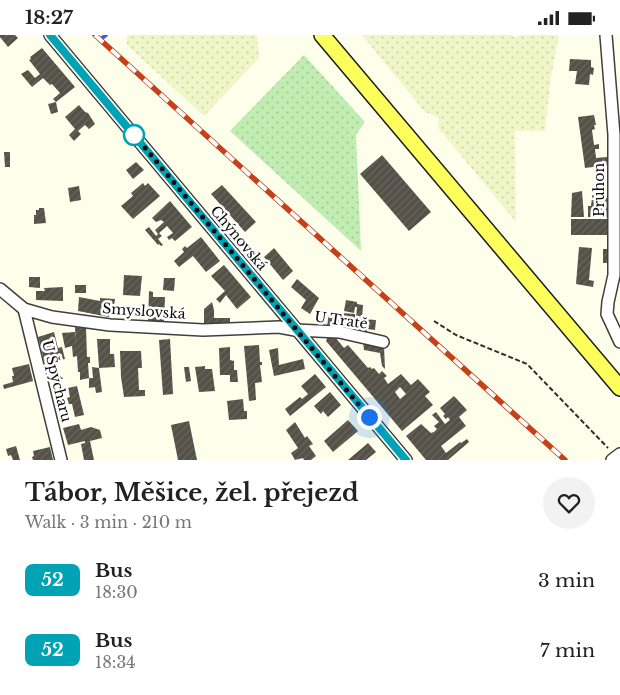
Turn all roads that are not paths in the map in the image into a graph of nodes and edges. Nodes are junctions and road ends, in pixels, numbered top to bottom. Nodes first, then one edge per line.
1 (50, 35) edge
2 (322, 35) edge
3 (606, 35) edge
4 (0, 289) edge
5 (24, 309) junction
6 (295, 330) junction
7 (382, 342) dead end
8 (620, 342) edge
9 (620, 388) edge
10 (61, 460) edge
11 (406, 460) edge

1 - 6 street, Chýnovská
2 - 9 main road
3 - 8 street, Průhon
4 - 5 street, Smyslovská
5 - 6 street, Smyslovská
5 - 10 street, U Špýcharu
6 - 7 street, U Tratě
6 - 11 street, Chýnovská

